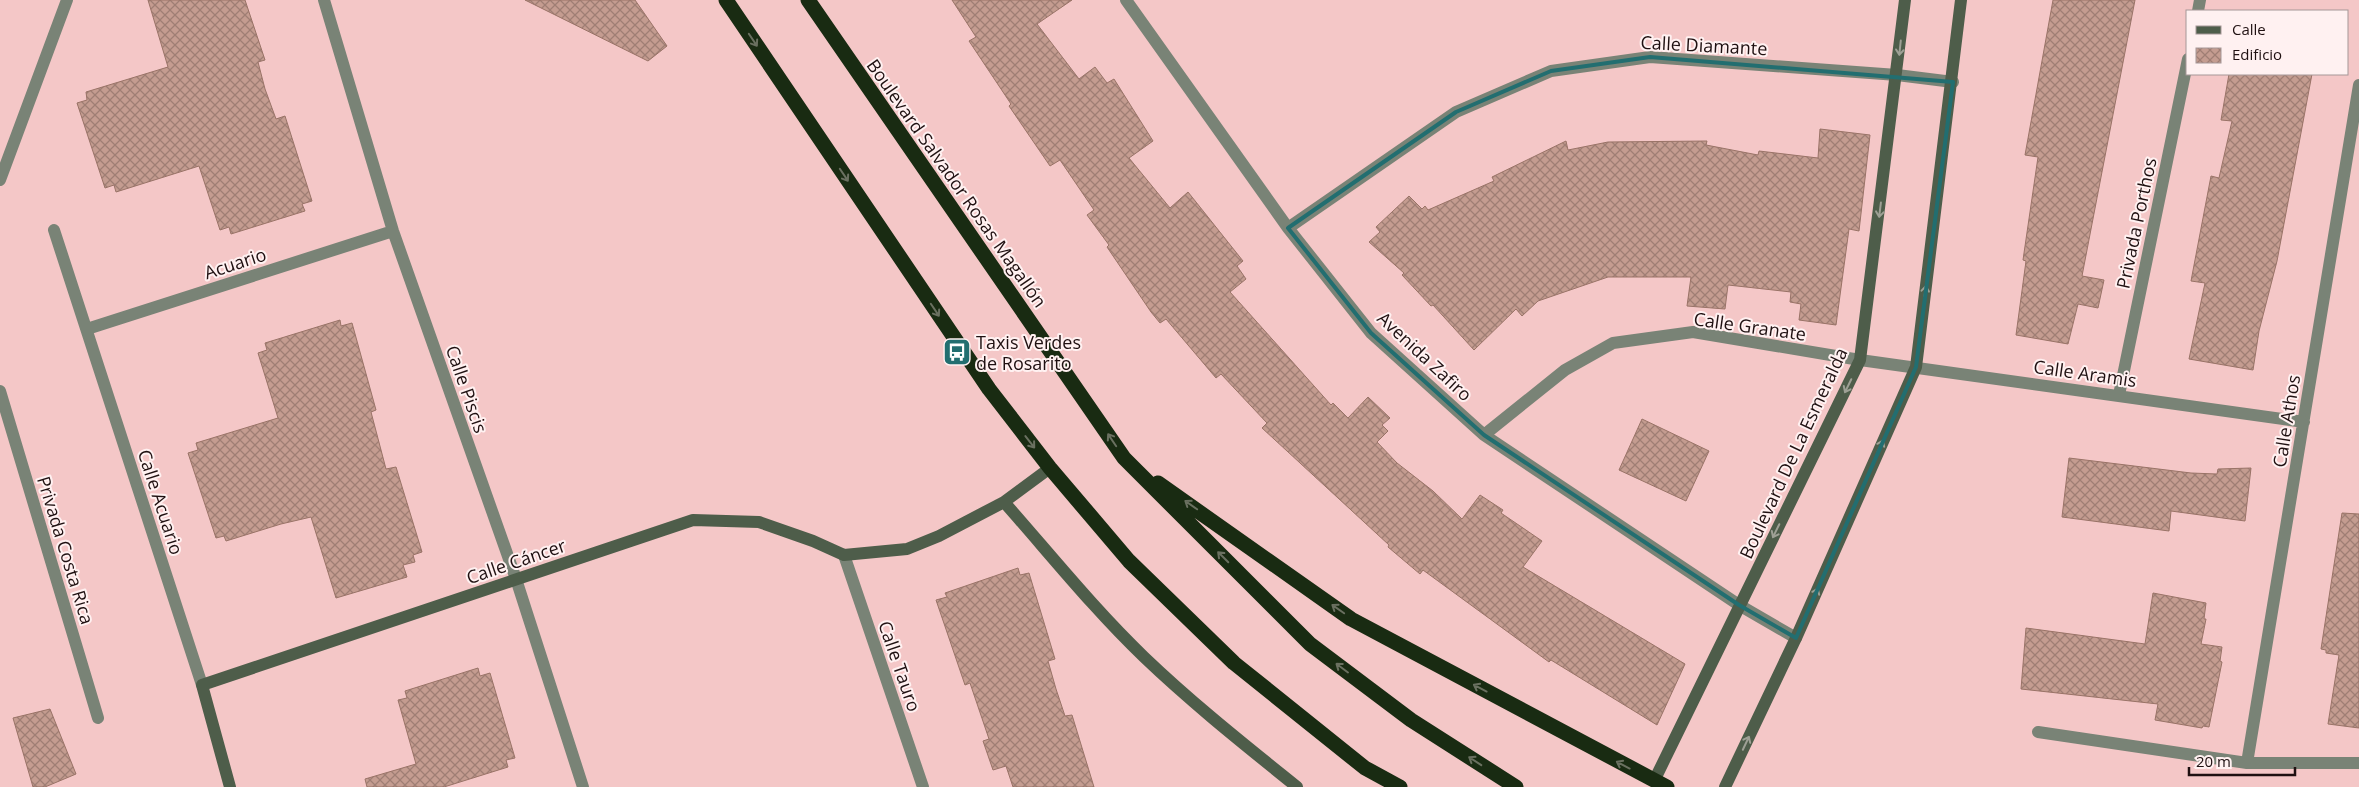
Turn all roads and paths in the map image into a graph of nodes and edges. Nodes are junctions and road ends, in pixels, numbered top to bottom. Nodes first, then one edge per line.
1 (67, 0) edge
2 (324, 0) edge
3 (726, 0) edge
4 (808, 0) edge
5 (1126, 0) edge
6 (1905, 0) edge
7 (1961, 0) edge
8 (2186, 69) edge
9 (1897, 75) junction
10 (1953, 82) junction
11 (2359, 85) edge
12 (0, 180) edge
13 (1288, 228) junction
14 (54, 230) dead end
15 (393, 231) junction
16 (87, 329) junction
17 (1860, 360) junction
18 (1916, 367) junction
19 (0, 391) edge
20 (2118, 395) junction
21 (2304, 422) junction
22 (1484, 435) junction
23 (1124, 458) junction
24 (1050, 468) junction
25 (1004, 502) junction
26 (844, 555) junction
27 (516, 580) junction
28 (1739, 605) junction
29 (1796, 638) junction
30 (202, 685) junction
31 (98, 718) dead end
32 (2038, 732) dead end
33 (2359, 762) edge
34 (2247, 763) junction
35 (1660, 784) edge
36 (230, 787) edge
37 (583, 787) edge
38 (922, 787) edge
39 (1297, 787) edge
40 (1400, 787) edge
41 (1516, 787) edge
42 (1725, 787) edge

1 - 12 street
2 - 15 street, Calle Piscis
3 -> 24 highway
23 -> 4 highway, Boulevard Salvador Rosas Magallón
5 - 13 street, Avenida Zafiro
6 -> 9 street, Boulevard De La Esmeralda
7 - 10 street
8 - 20 street, Privada Porthos
9 - 10 street, Calle Diamante
9 - 13 street, Calle Diamante
9 -> 17 street, Boulevard De La Esmeralda
18 -> 10 street
11 - 21 street, Calle Athos
13 - 22 street, Avenida Zafiro
14 - 16 street, Calle Acuario
15 - 16 street, Acuario
15 - 27 street, Calle Piscis
16 - 30 street, Calle Acuario
17 - 18 street, Calle Aramis
17 - 22 street, Calle Granate
17 -> 28 street, Boulevard De La Esmeralda
18 - 20 street, Calle Aramis
29 -> 18 street
19 - 31 street, Privada Costa Rica
20 - 21 street, Calle Aramis
21 - 34 street, Calle Athos
22 - 28 street, Avenida Zafiro
35 -> 23 highway
41 -> 23 highway, Boulevard Salvador Rosas Magallón
24 - 25 street
24 - 40 highway
25 - 26 street
25 - 39 street
26 - 27 street, Calle Cáncer
26 - 38 street, Calle Tauro
27 - 30 street, Calle Cáncer
27 - 37 street, Calle Piscis
28 - 29 street, Avenida Zafiro
28 - 35 street, Boulevard De La Esmeralda
42 -> 29 street
30 - 36 street, Calle Acuario
32 - 34 street
33 - 34 street

